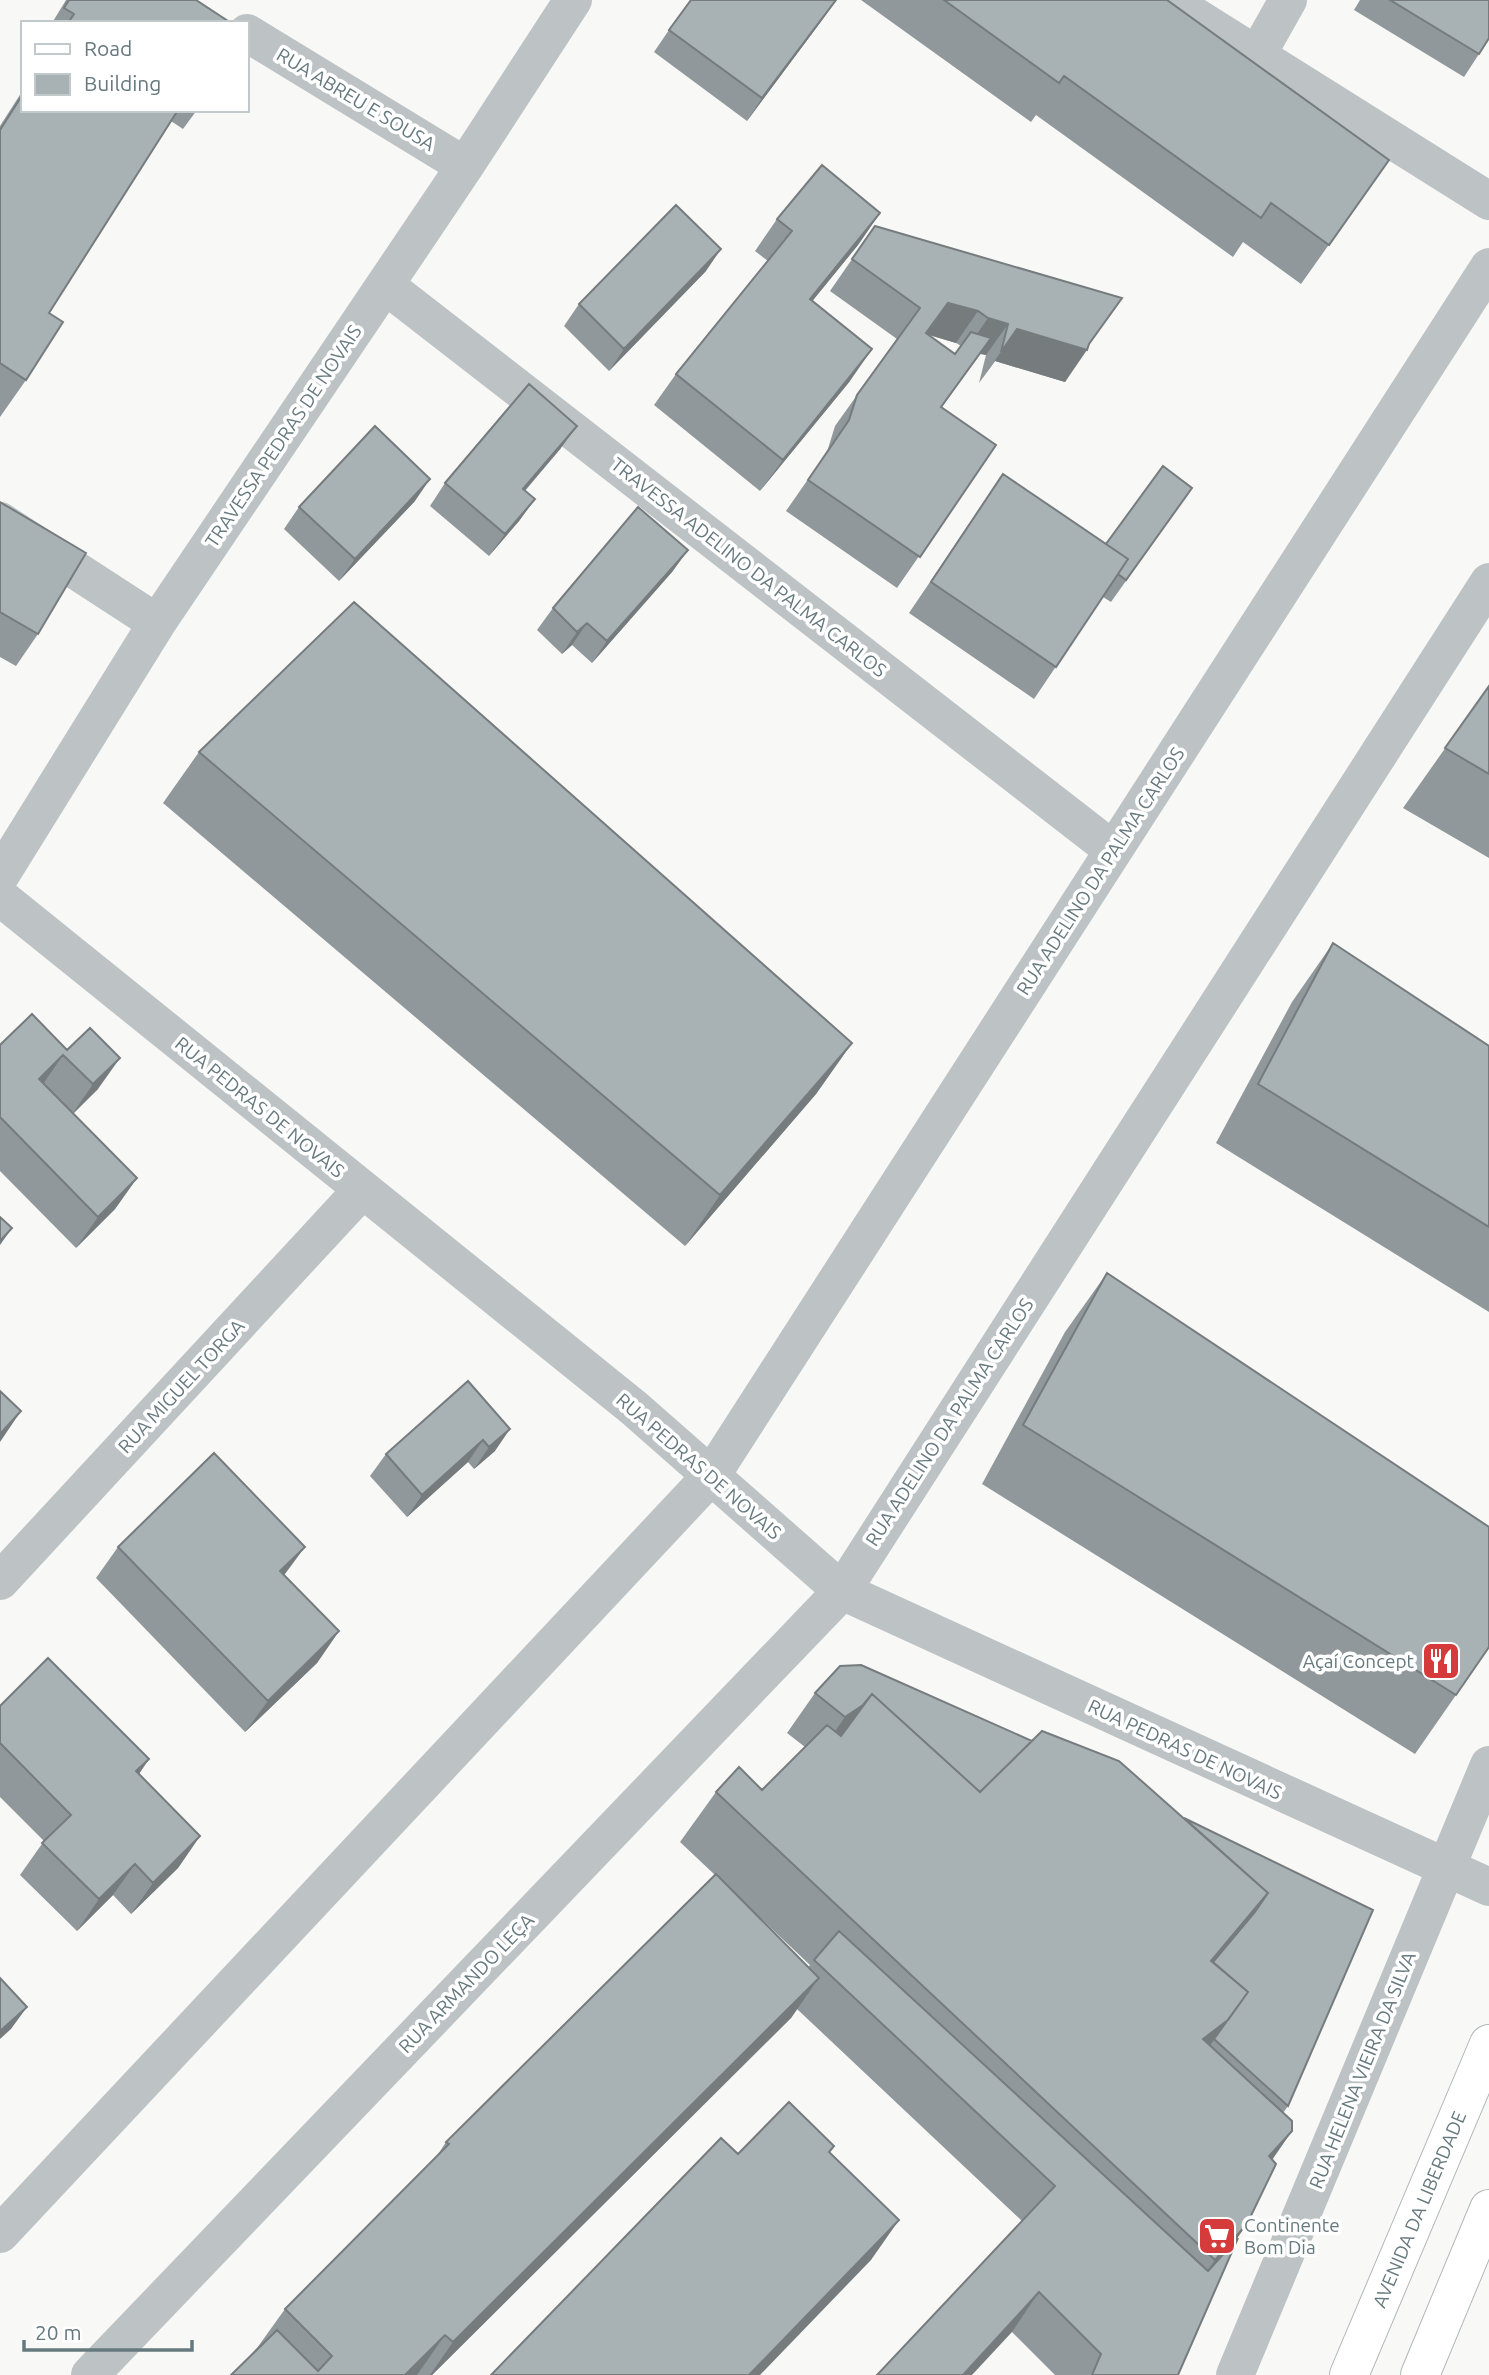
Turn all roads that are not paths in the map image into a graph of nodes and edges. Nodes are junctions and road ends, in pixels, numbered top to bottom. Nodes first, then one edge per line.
1 (573, 0) edge
2 (1169, 0) edge
3 (1288, 0) edge
4 (248, 34) edge
5 (1257, 55) junction
6 (466, 166) junction
7 (1489, 201) edge
8 (1489, 267) edge
9 (385, 285) junction
10 (0, 522) edge
11 (1489, 582) edge
12 (157, 623) junction
13 (1113, 850) junction
14 (0, 876) edge
15 (0, 897) edge
16 (362, 1190) junction
17 (711, 1476) junction
18 (0, 1581) edge
19 (842, 1591) junction
20 (1489, 1766) edge
21 (1446, 1868) junction
22 (1489, 1887) edge
23 (1489, 2044) edge
24 (1489, 2209) edge
25 (0, 2234) edge
26 (90, 2375) edge
27 (1235, 2375) edge
28 (1349, 2375) edge
29 (1420, 2375) edge

1 - 6 street, TRAVESSA PEDRAS DE NOVAIS
2 - 5 street
3 - 5 street
4 - 6 street, RUA ABREU E SOUSA
5 - 7 street
6 - 9 street, TRAVESSA PEDRAS DE NOVAIS
8 - 13 street, RUA ADELINO DA PALMA CARLOS
9 - 12 street, TRAVESSA PEDRAS DE NOVAIS
9 - 13 street, TRAVESSA ADELINO DA PALMA CARLOS
10 - 12 street
11 - 19 street, RUA ADELINO DA PALMA CARLOS
12 - 14 street, TRAVESSA PEDRAS DE NOVAIS
13 - 17 street, RUA ADELINO DA PALMA CARLOS
15 - 16 street, RUA PEDRAS DE NOVAIS
16 - 17 street, RUA PEDRAS DE NOVAIS
16 - 18 street, RUA MIGUEL TORGA
17 - 19 street, RUA PEDRAS DE NOVAIS
17 - 25 street
19 - 21 street, RUA PEDRAS DE NOVAIS
19 - 26 street, RUA ARMANDO LEÇA
20 - 21 street, RUA HELENA VIEIRA DA SILVA
21 - 22 street, RUA PEDRAS DE NOVAIS
21 - 27 street, RUA HELENA VIEIRA DA SILVA
23 - 28 main road, AVENIDA DA LIBERDADE
24 - 29 main road

